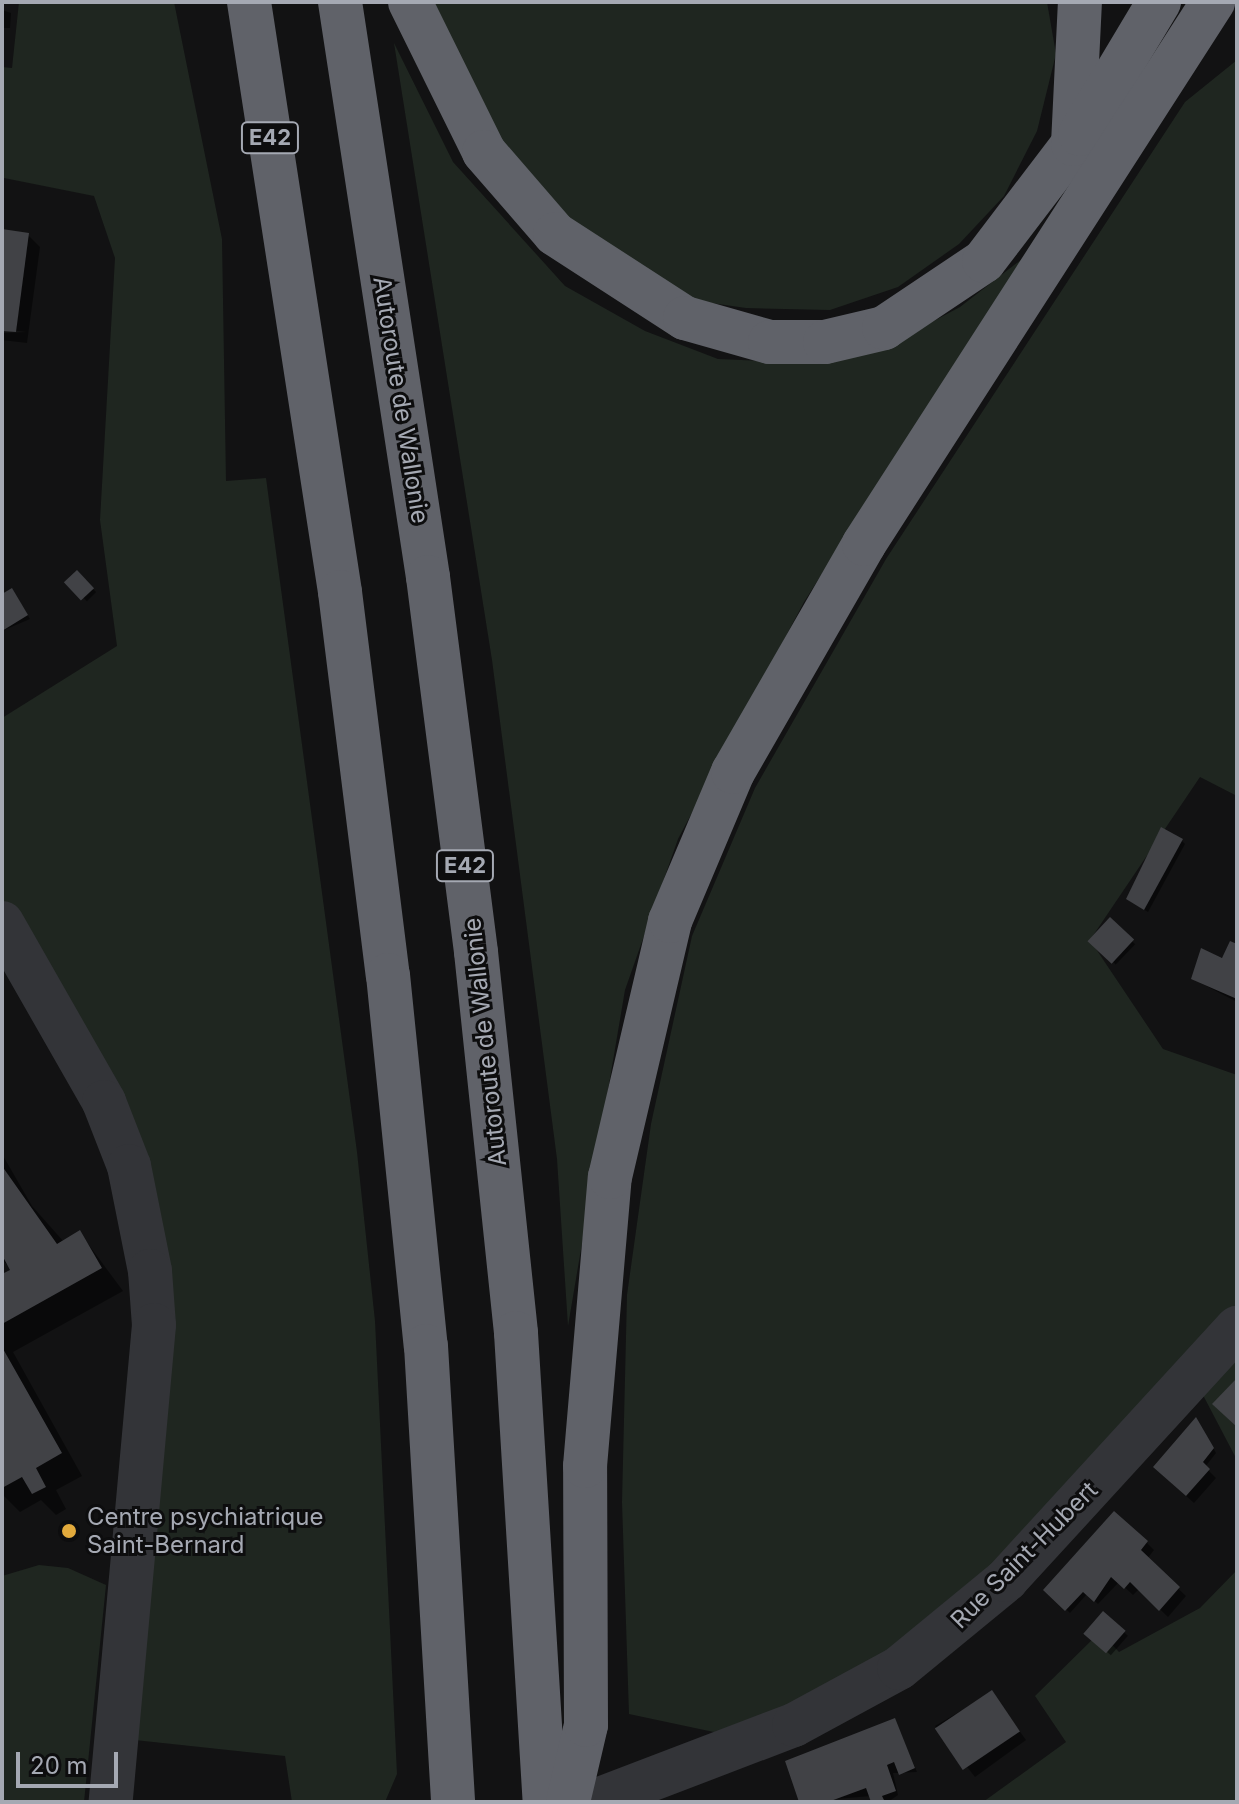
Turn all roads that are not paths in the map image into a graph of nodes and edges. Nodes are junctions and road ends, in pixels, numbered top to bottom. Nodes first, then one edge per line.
1 (249, 2) edge
2 (340, 2) edge
3 (410, 2) edge
4 (1080, 2) edge
5 (1159, 2) edge
6 (1213, 2) edge
7 (1237, 16) edge
8 (1184, 52) junction
9 (1073, 144) junction
10 (2, 923) edge
11 (1237, 1328) edge
12 (452, 1781) edge
13 (111, 1802) edge
14 (545, 1802) edge
15 (568, 1802) edge
16 (592, 1802) edge

1 - 12 highway, E42
2 - 14 highway, Autoroute de Wallonie / E42
3 - 9 highway
4 - 9 highway
5 - 9 highway
6 - 8 highway
7 - 8 highway
8 - 15 highway
10 - 13 street
11 - 16 street, Rue Saint-Hubert

